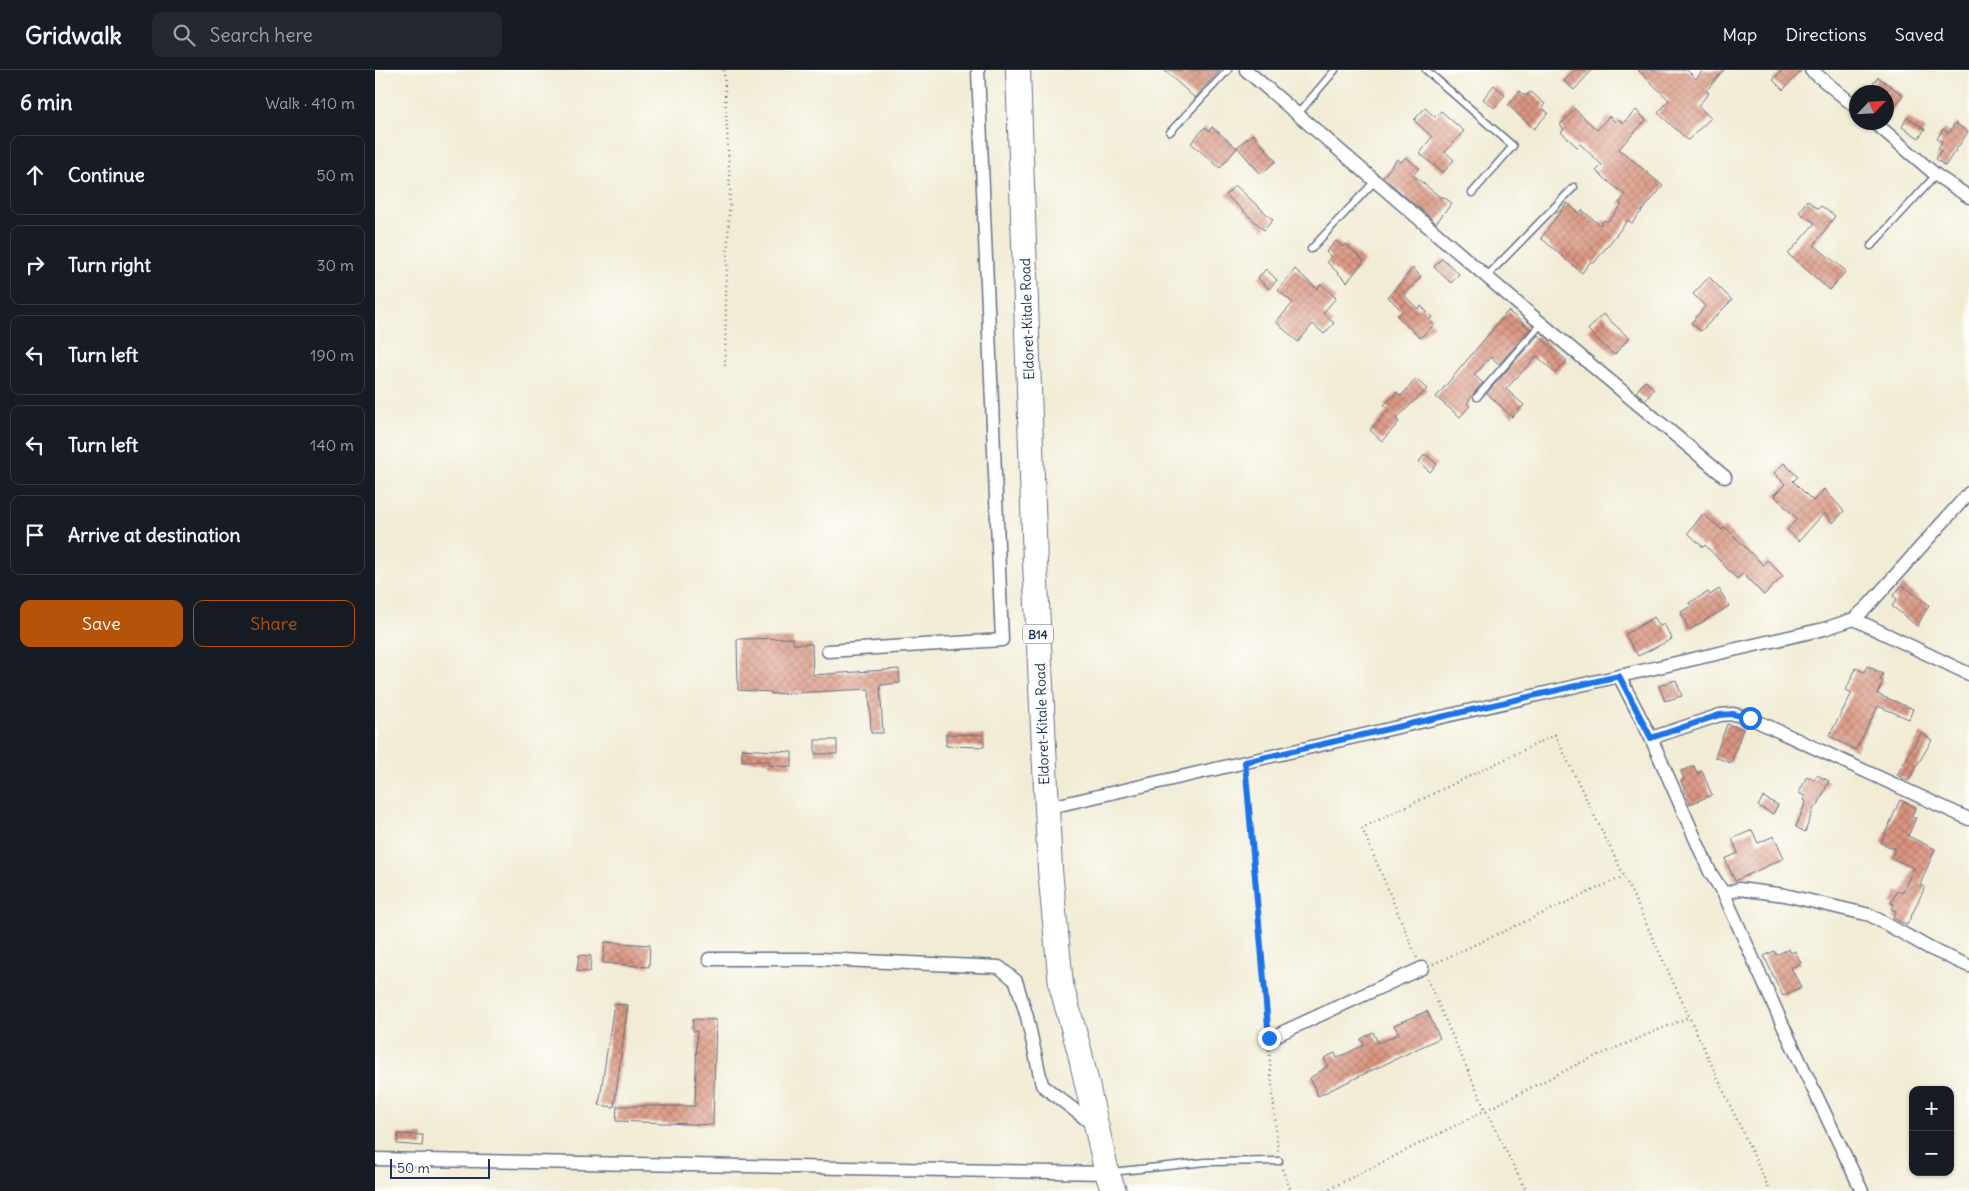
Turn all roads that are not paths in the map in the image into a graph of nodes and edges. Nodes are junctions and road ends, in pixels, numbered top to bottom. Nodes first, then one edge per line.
1 (978, 70) edge
2 (1018, 70) edge
3 (1228, 70) edge
4 (1246, 70) edge
5 (1335, 70) edge
6 (1426, 70) edge
7 (1811, 70) edge
8 (1849, 101) edge
9 (1297, 115) junction
10 (1884, 130) edge
11 (1170, 132) dead end
12 (1937, 175) junction
13 (1374, 182) junction
14 (1574, 187) dead end
15 (1472, 193) dead end
16 (1969, 197) edge
17 (1871, 246) dead end
18 (1311, 249) dead end
19 (1486, 277) junction
20 (1541, 324) junction
21 (1477, 397) dead end
22 (1725, 477) dead end
23 (1969, 493) edge
24 (1854, 619) junction
25 (828, 651) dead end
26 (1969, 674) edge
27 (1619, 676) junction
28 (1651, 738) junction
29 (1046, 808) junction
30 (1969, 819) edge
31 (1724, 894) junction
32 (709, 959) dead end
33 (1969, 966) edge
34 (1422, 968) road end
35 (1269, 1038) road end
36 (1097, 1127) junction
37 (375, 1159) edge
38 (1279, 1162) road end
39 (1111, 1182) edge
40 (1862, 1191) edge

1 - 25 street
2 - 29 highway, Eldoret-Kitale Road / B14
3 - 11 lane
4 - 9 street
5 - 9 lane
6 - 15 lane
7 - 8 street
9 - 13 street
10 - 12 street
12 - 16 street
12 - 17 lane
13 - 18 lane
13 - 19 street
14 - 19 lane
19 - 20 street
20 - 21 lane
20 - 22 street
23 - 24 street
24 - 26 street
24 - 27 street
27 - 28 street
27 - 29 street
28 - 30 street
28 - 31 street
29 - 36 highway, Eldoret-Kitale Road / B14
31 - 33 street
31 - 40 street
32 - 36 street
34 - 35 street
36 - 39 highway, Eldoret-Kitale Road / B14
37 - 39 street
38 - 39 lane

